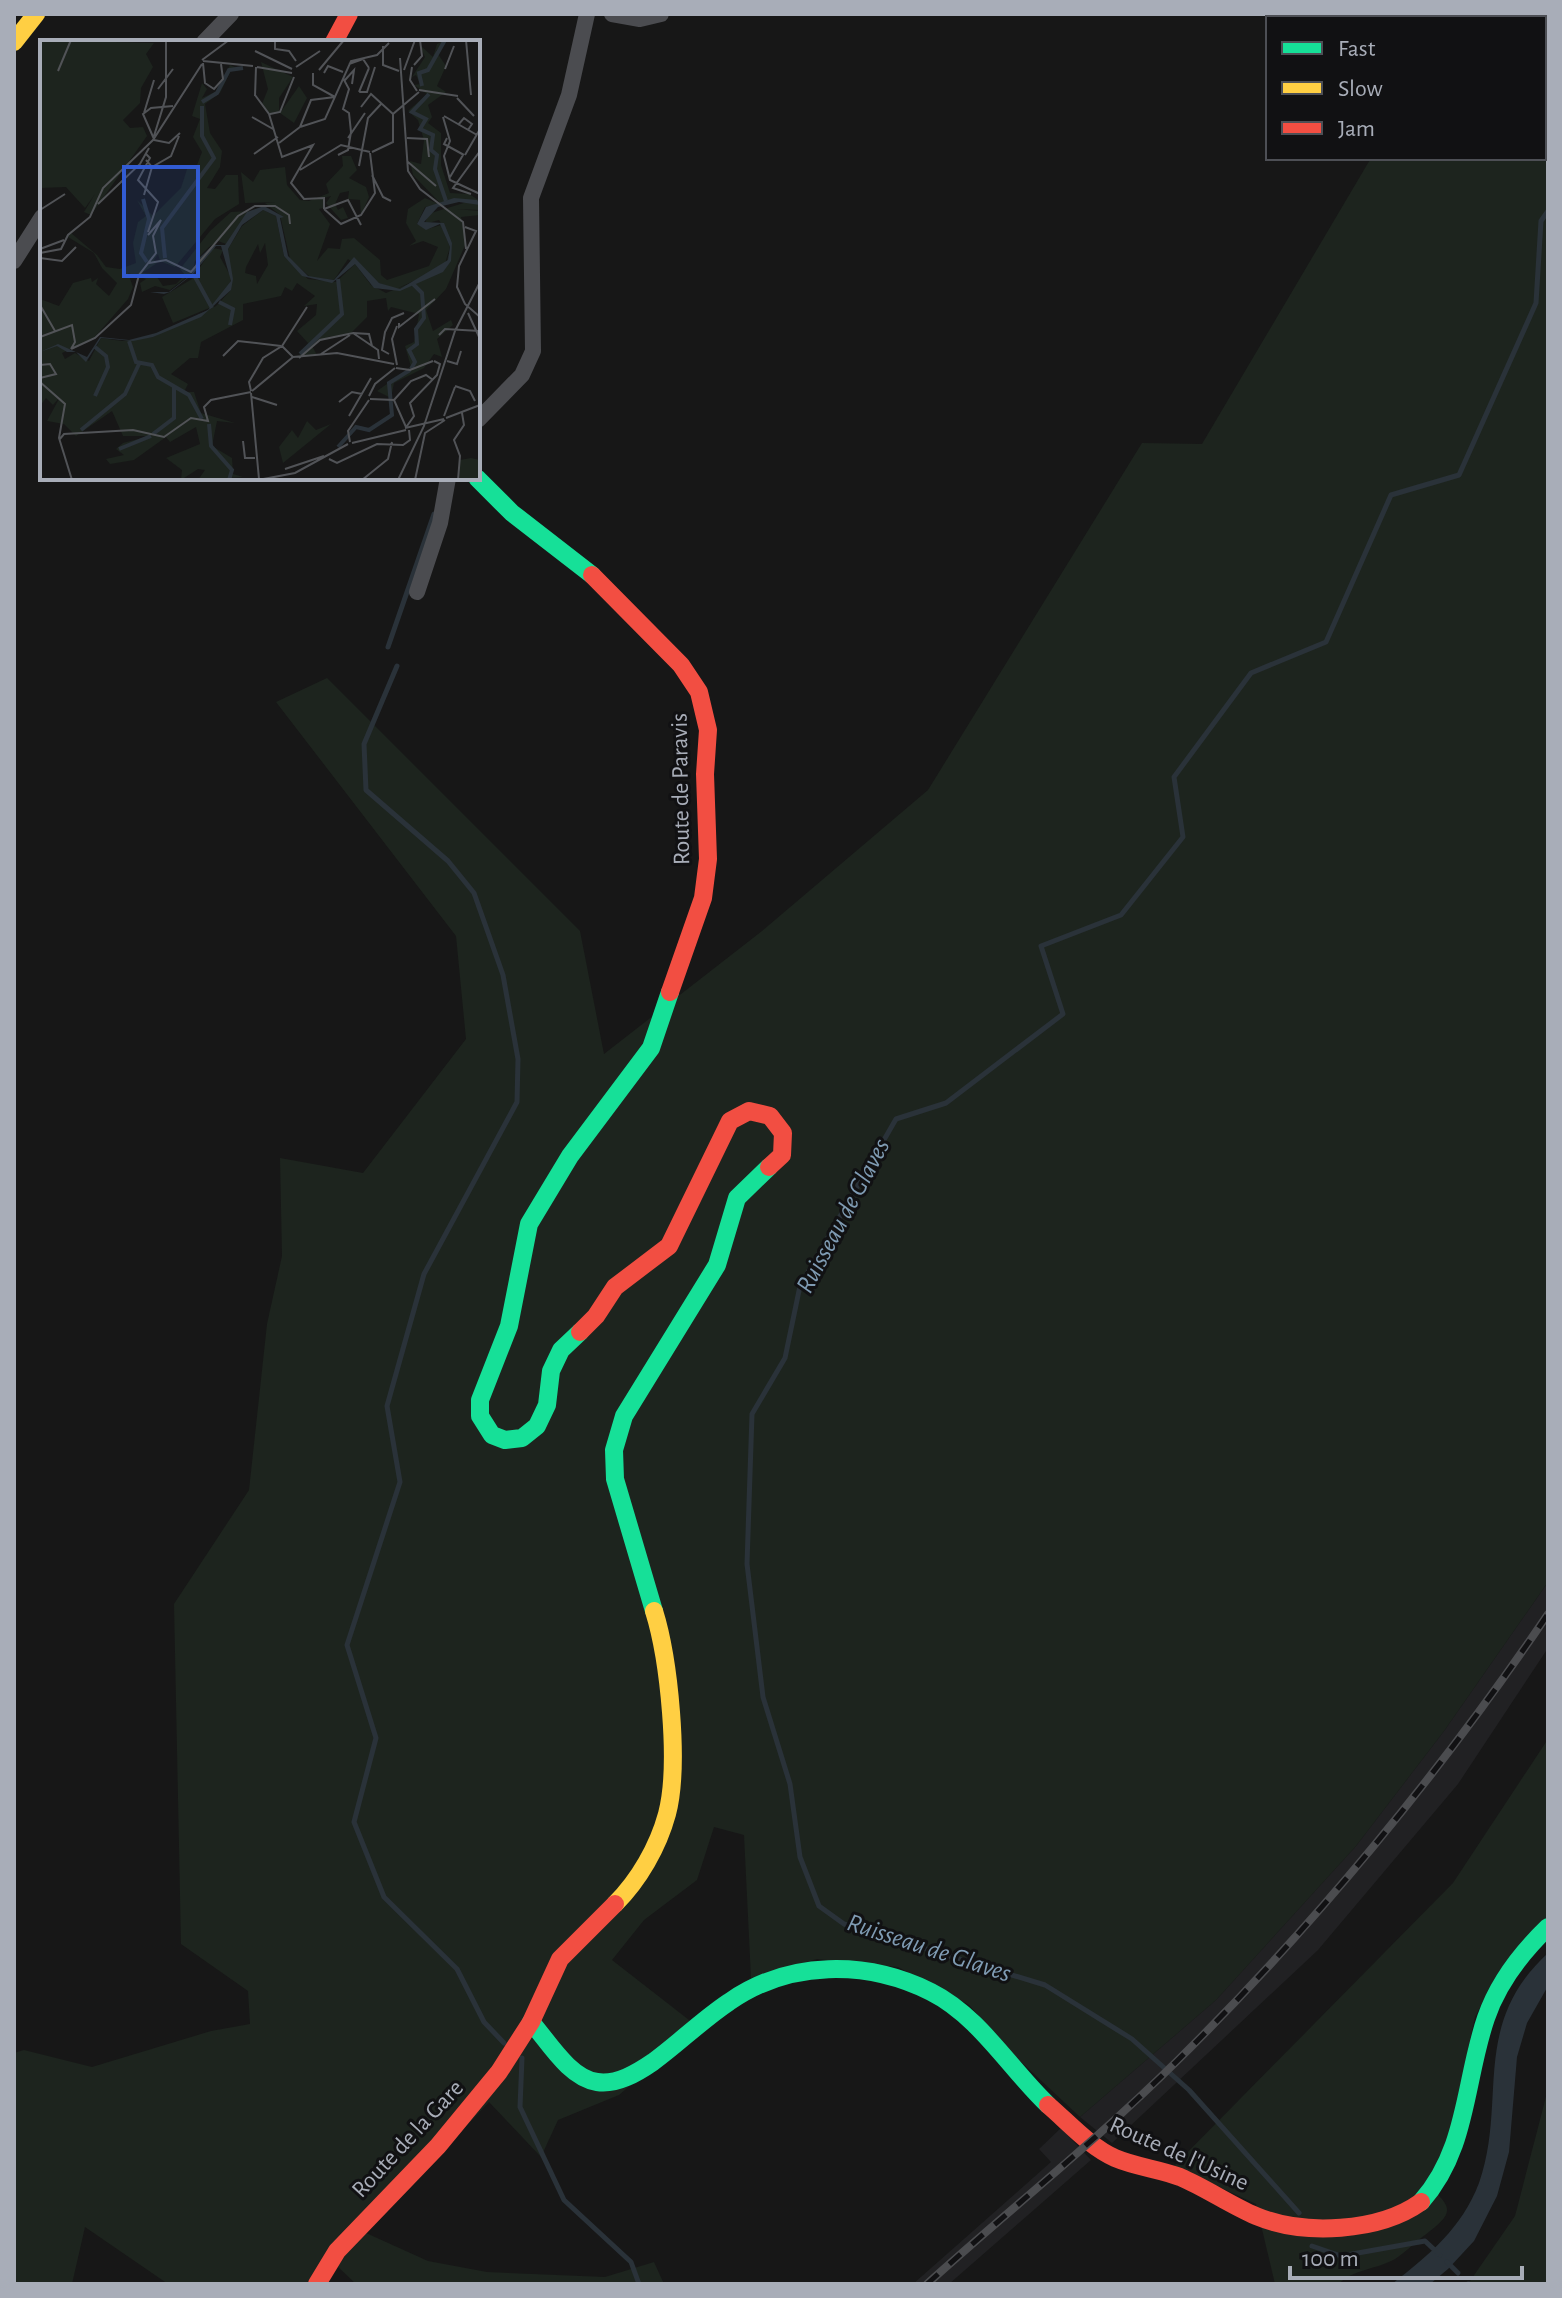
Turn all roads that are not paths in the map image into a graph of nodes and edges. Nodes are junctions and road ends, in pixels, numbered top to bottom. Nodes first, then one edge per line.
1 (36, 14) edge
2 (231, 14) edge
3 (349, 14) edge
4 (587, 14) edge
5 (612, 14) edge
6 (661, 14) edge
7 (206, 40) edge
8 (335, 40) edge
9 (14, 42) edge
10 (40, 220) edge
11 (14, 261) edge
12 (480, 418) edge
13 (448, 480) edge
14 (479, 480) edge
15 (417, 592) dead end
16 (492, 1435) joint
17 (1548, 1927) edge
18 (531, 2022) junction
19 (317, 2284) edge

1 - 9 street
2 - 7 street
3 - 8 street
4 - 12 street
5 - 6 street
10 - 11 street
13 - 15 street
14 - 16 street, Route de Paravis
16 - 18 street, Route de la Gare
17 - 18 street, Route de l'Usine
18 - 19 street, Route de la Gare

